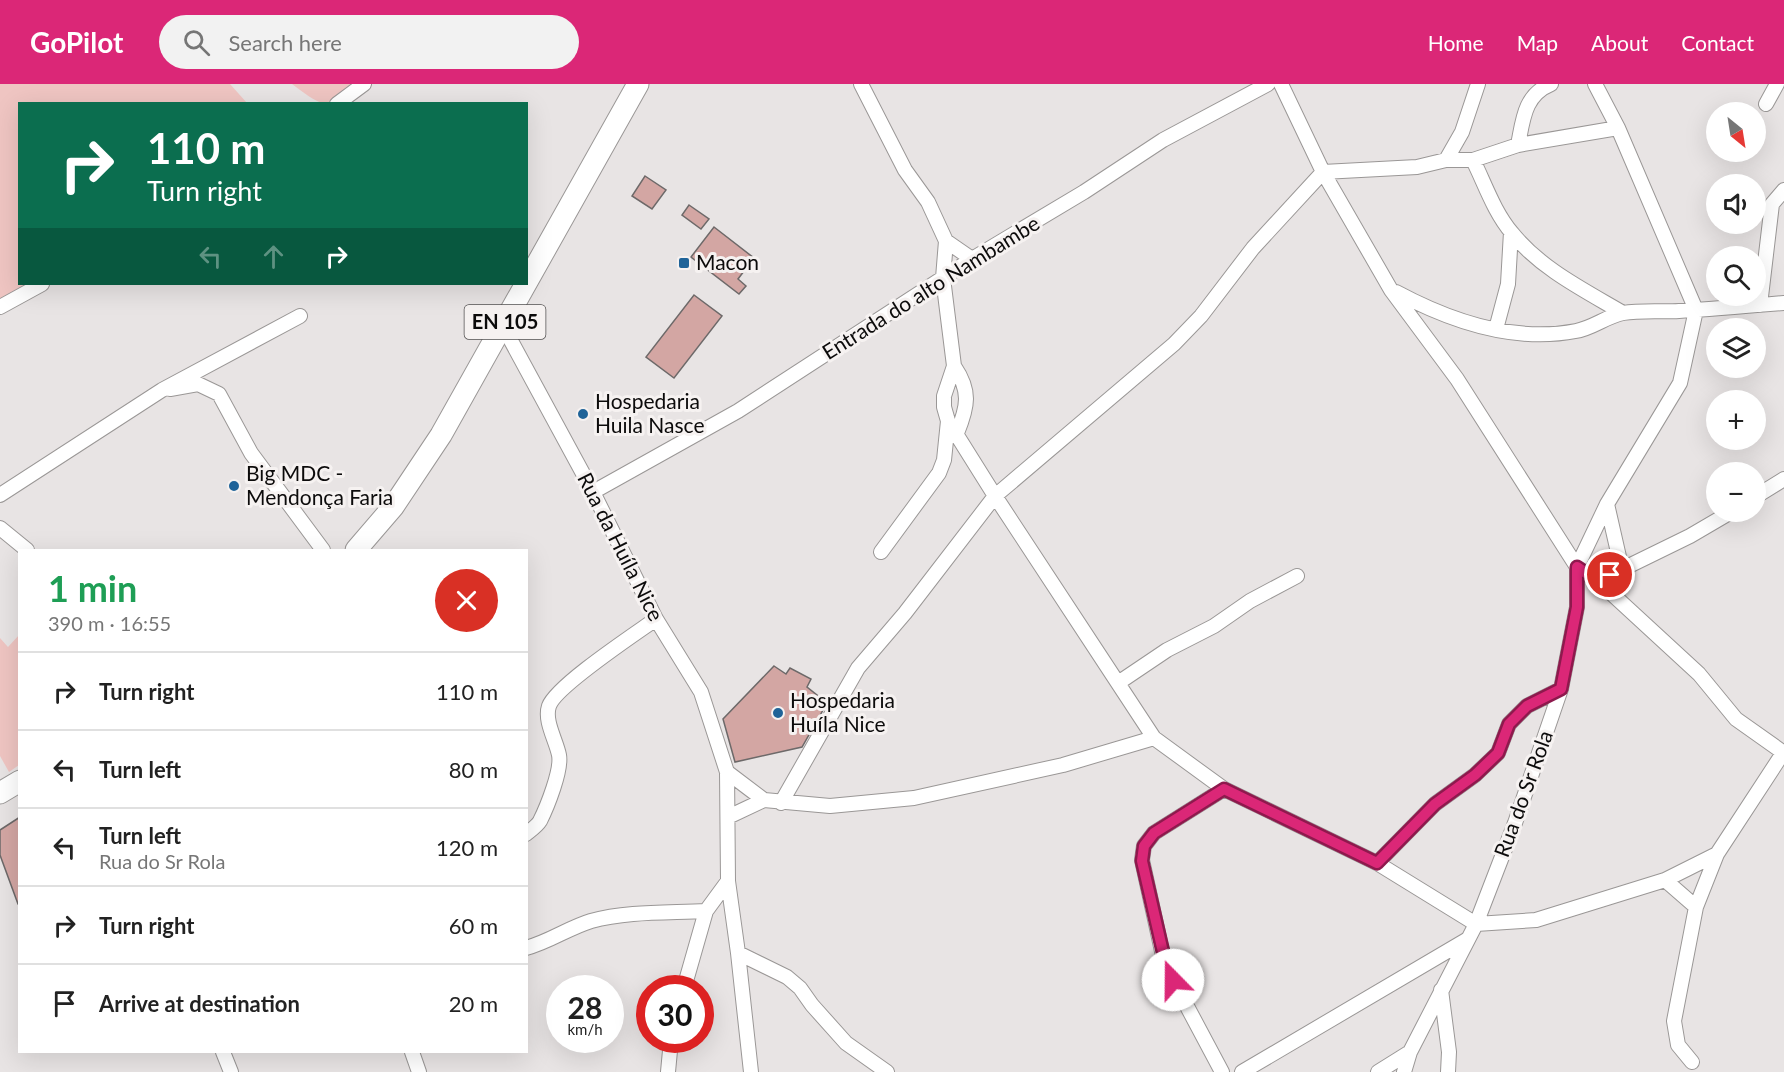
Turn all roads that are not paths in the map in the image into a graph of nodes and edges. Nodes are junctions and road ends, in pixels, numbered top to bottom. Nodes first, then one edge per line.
1 (364, 84) edge
2 (638, 84) edge
3 (861, 84) edge
4 (1268, 84) edge
5 (1281, 84) edge
6 (1478, 84) edge
7 (1551, 84) edge
8 (1594, 84) edge
9 (1777, 84) edge
10 (340, 102) edge
11 (1766, 104) dead end
12 (1618, 128) junction
13 (1518, 145) junction
14 (1446, 160) junction
15 (1473, 160) junction
16 (1323, 172) junction
17 (1784, 190) edge
18 (1511, 232) junction
19 (946, 241) junction
20 (1766, 254) edge
21 (972, 259) junction
22 (943, 278) junction
23 (528, 280) edge
24 (40, 285) edge
25 (525, 285) edge
26 (1391, 290) junction
27 (1784, 303) edge
28 (1766, 304) edge
29 (1747, 306) edge
30 (0, 307) edge
31 (1696, 310) junction
32 (1623, 313) junction
33 (300, 316) dead end
34 (502, 326) junction
35 (1496, 329) junction
36 (954, 366) junction
37 (162, 390) junction
38 (948, 421) junction
39 (957, 433) junction
40 (1784, 479) edge
41 (1766, 490) edge
42 (593, 492) junction
43 (0, 495) edge
44 (995, 496) junction
45 (1607, 504) junction
46 (1714, 522) edge
47 (0, 528) edge
48 (26, 549) edge
49 (322, 549) edge
50 (357, 549) edge
51 (881, 552) dead end
52 (1577, 567) junction
53 (1622, 570) junction
54 (1297, 576) dead end
55 (1598, 581) junction
56 (656, 619) junction
57 (1118, 683) junction
58 (1561, 689) junction
59 (1154, 738) junction
60 (1784, 753) edge
61 (727, 772) junction
62 (18, 782) edge
63 (1224, 789) junction
64 (0, 793) edge
65 (764, 800) junction
66 (781, 802) junction
67 (728, 816) junction
68 (528, 832) edge
69 (1718, 854) junction
70 (1377, 863) junction
71 (1665, 880) junction
72 (728, 881) junction
73 (1696, 907) junction
74 (706, 911) junction
75 (1476, 924) junction
76 (1468, 939) junction
77 (528, 948) edge
78 (738, 953) junction
79 (688, 975) edge
80 (1441, 990) junction
81 (1410, 1052) junction
82 (223, 1053) edge
83 (412, 1053) edge
84 (670, 1053) edge
85 (1692, 1062) dead end
86 (231, 1072) edge
87 (419, 1072) edge
88 (668, 1072) edge
89 (751, 1072) edge
90 (887, 1072) edge
91 (1222, 1072) edge
92 (1242, 1072) edge
93 (1378, 1072) edge
94 (1404, 1072) edge
95 (1448, 1072) edge

1 - 10 street
2 - 23 main road, EN 105
3 - 19 street
4 - 21 street, Entrada do alto Nambambe
5 - 16 street
6 - 14 street
7 - 13 street
8 - 12 street
9 - 11 street
12 - 13 street
12 - 31 street
13 - 15 street
14 - 15 street
14 - 16 street
15 - 18 street
16 - 26 street
16 - 44 street
17 - 20 street
18 - 32 street
18 - 35 street
19 - 21 street
19 - 22 street
21 - 22 street, Entrada do alto Nambambe
22 - 36 street
22 - 42 street, Entrada do alto Nambambe
24 - 30 street
25 - 34 main road, EN 105
26 - 35 street
26 - 52 street
27 - 28 street
29 - 31 street
31 - 32 street
31 - 45 street, Rua do Sr Rola
32 - 35 street
33 - 37 street
34 - 42 street, Rua da Huíla Nice
34 - 50 main road, EN 105
36 - 38 street
36 - 39 street
37 - 43 street
37 - 49 street
38 - 39 street
38 - 51 street
39 - 44 street
40 - 41 street
42 - 56 street, Rua da Huíla Nice
44 - 57 street
44 - 66 street
45 - 52 street, Rua do Sr Rola
45 - 53 street
46 - 53 street
47 - 48 street
52 - 55 street
52 - 58 street, Rua do Sr Rola
53 - 55 street
54 - 57 street
55 - 60 street
56 - 61 street, Rua da Huíla Nice
56 - 68 street
57 - 59 street
58 - 70 street
58 - 75 street, Rua do Sr Rola
59 - 63 street
59 - 66 street
60 - 69 street
61 - 65 street
61 - 67 street, Rua da Huíla Nice
62 - 64 main road
63 - 70 street
63 - 91 street
65 - 66 street
65 - 67 street
67 - 72 street, Rua da Huíla Nice
69 - 71 street
69 - 73 street
70 - 75 street
71 - 73 street
71 - 75 street
72 - 74 street
72 - 78 street, Rua da Huíla Nice
73 - 85 street
74 - 77 street
74 - 79 street
75 - 76 street, Rua do Sr Rola
76 - 80 street, Rua do Sr Rola
76 - 92 street
78 - 89 street, Rua da Huíla Nice
78 - 90 street
80 - 81 street, Rua do Sr Rola
80 - 95 street
81 - 93 street
81 - 94 street, Rua do Sr Rola
82 - 86 street
83 - 87 street
84 - 88 street

